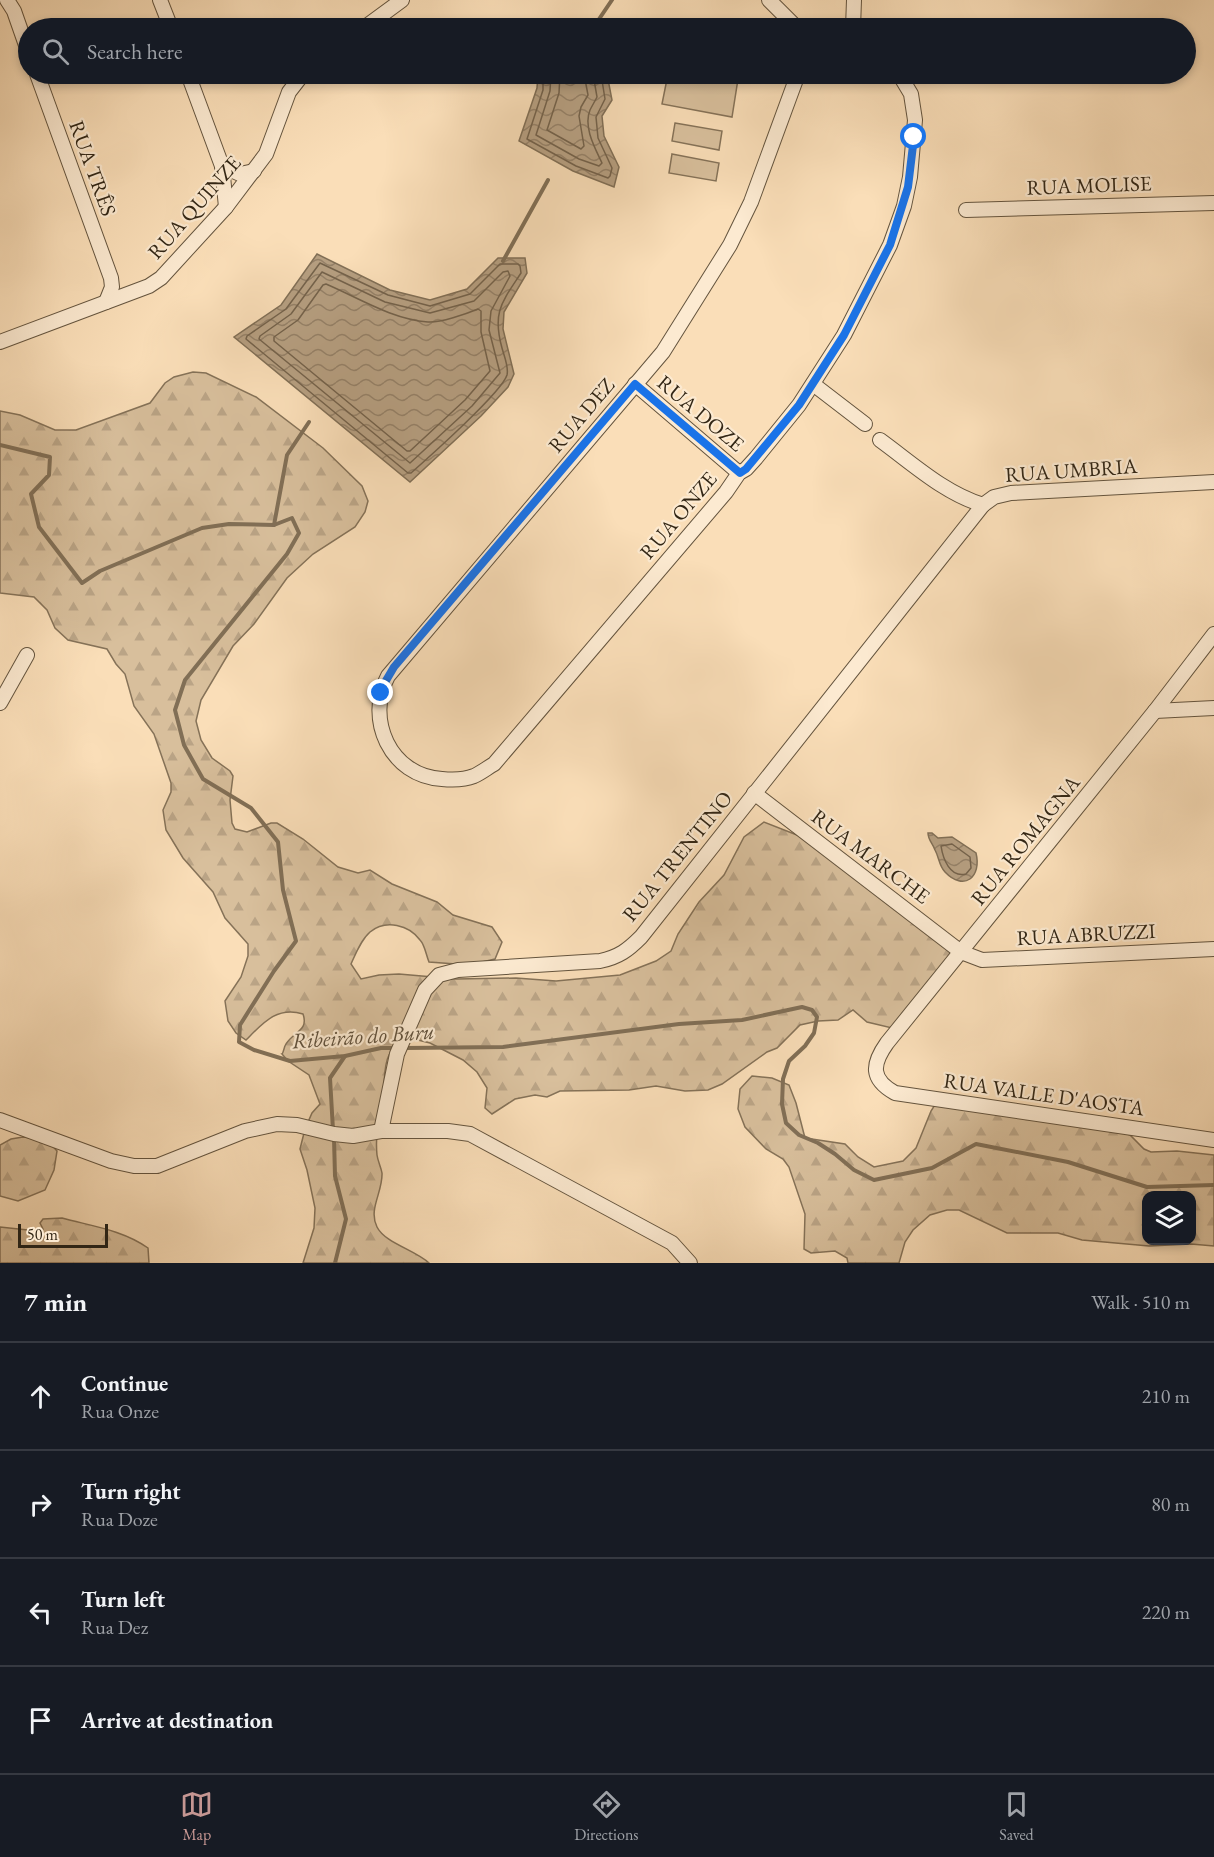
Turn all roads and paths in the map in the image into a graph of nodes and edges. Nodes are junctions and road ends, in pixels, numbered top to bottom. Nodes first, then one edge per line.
1 (160, 0) edge
2 (402, 0) edge
3 (769, 0) edge
4 (854, 0) edge
5 (12, 4) edge
6 (167, 18) edge
7 (378, 18) edge
8 (786, 18) edge
9 (853, 18) edge
10 (18, 22) edge
11 (41, 84) edge
12 (192, 84) edge
13 (295, 84) edge
14 (794, 84) edge
15 (905, 84) edge
16 (222, 166) junction
17 (254, 171) junction
18 (1214, 203) edge
19 (226, 207) junction
20 (966, 210) dead end
21 (111, 278) junction
22 (134, 291) junction
23 (106, 302) junction
24 (1, 341) edge
25 (635, 384) junction
26 (813, 384) junction
27 (865, 424) dead end
28 (880, 440) dead end
29 (740, 473) junction
30 (1214, 482) edge
31 (983, 504) junction
32 (1214, 634) edge
33 (27, 655) dead end
34 (0, 703) edge
35 (1214, 708) edge
36 (1155, 711) junction
37 (396, 757) joint
38 (754, 793) junction
39 (1214, 949) edge
40 (961, 952) junction
41 (876, 1075) joint
42 (0, 1120) edge
43 (381, 1131) junction
44 (1214, 1140) edge
45 (690, 1263) edge

1 - 6 street
2 - 7 street
3 - 8 street
4 - 9 street
5 - 10 street
11 - 21 street, RUA TRÊS
12 - 16 street
13 - 17 street, RUA QUINZE
14 - 25 street, RUA DEZ
15 - 26 street, RUA ONZE
16 - 17 street
16 - 19 street
17 - 19 street, RUA QUINZE
18 - 20 street, RUA MOLISE
19 - 22 street, RUA QUINZE
21 - 22 street
21 - 23 street
22 - 23 street, RUA QUINZE
23 - 24 street, RUA QUINZE
25 - 29 street, RUA DOZE
25 - 37 street, RUA DEZ
26 - 27 street
26 - 29 street, RUA ONZE
28 - 31 street, RUA UMBRIA
29 - 37 street, RUA ONZE
30 - 31 street, RUA UMBRIA
31 - 38 street, RUA TRENTINO
32 - 36 street, RUA ROMAGNA
33 - 34 street
35 - 36 street
36 - 40 street, RUA ROMAGNA
38 - 40 street, RUA MARCHE
38 - 43 street, RUA TRENTINO
39 - 40 street, RUA ABRUZZI
40 - 41 street, RUA ROMAGNA
41 - 44 street, RUA VALLE D'AOSTA
42 - 43 street
43 - 45 street

